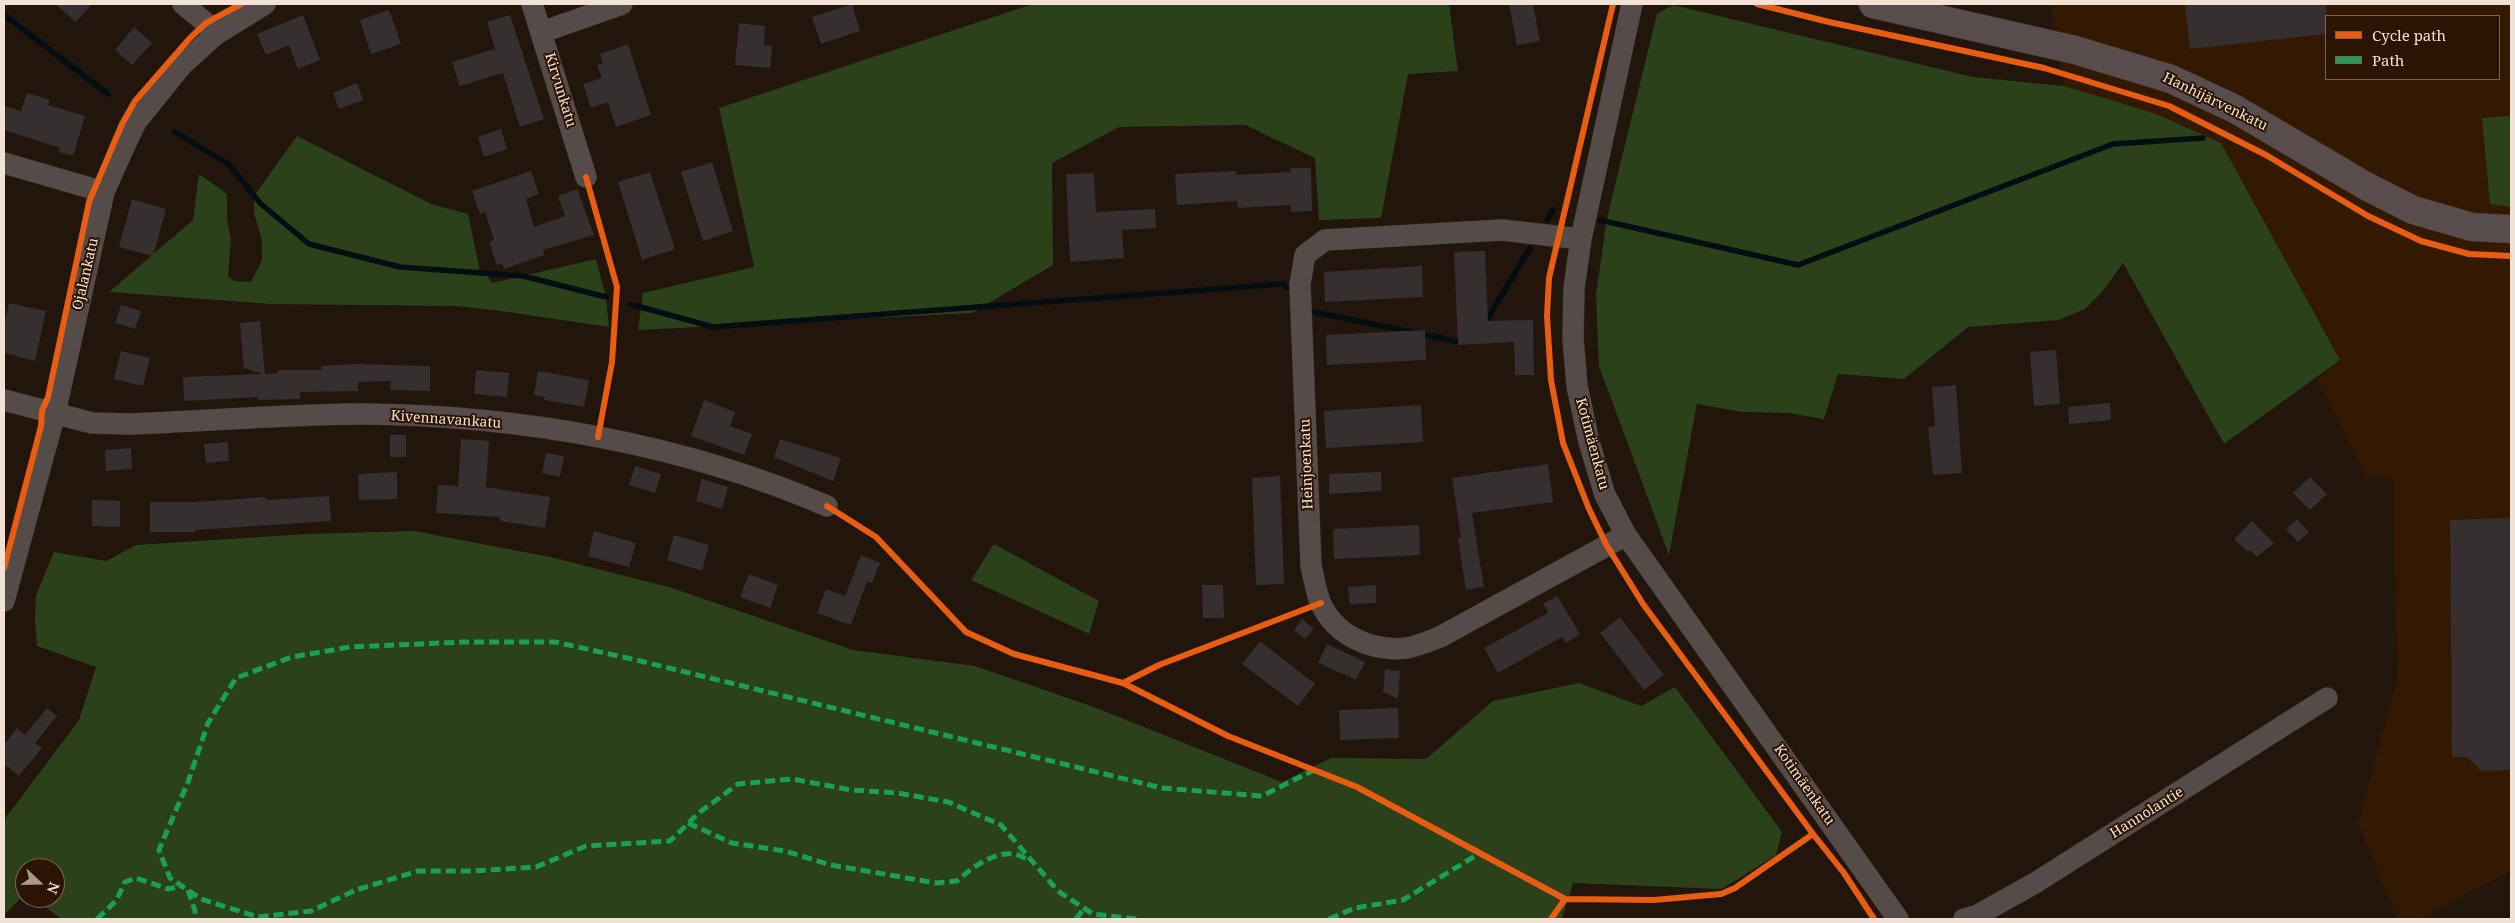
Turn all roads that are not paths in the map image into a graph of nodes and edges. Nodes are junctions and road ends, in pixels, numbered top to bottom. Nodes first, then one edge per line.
1 (183, 4) edge
2 (265, 4) edge
3 (532, 4) edge
4 (622, 4) edge
5 (1632, 4) edge
6 (1873, 4) edge
7 (542, 32) junction
8 (215, 35) junction
9 (4, 163) edge
10 (586, 177) dead end
11 (104, 192) junction
12 (2511, 229) edge
13 (1581, 239) junction
14 (4, 400) edge
15 (55, 413) junction
16 (827, 506) dead end
17 (1626, 535) junction
18 (4, 601) edge
19 (2327, 698) dead end
20 (1898, 919) edge
21 (1964, 919) edge

1 - 8 street
2 - 8 street, Ojalankatu
3 - 7 street, Kirvunkatu
4 - 7 street
5 - 13 street, Kotimäenkatu
6 - 12 street, Hanhijärvenkatu
7 - 10 street, Kirvunkatu
8 - 11 street, Ojalankatu
9 - 11 street
11 - 15 street, Ojalankatu
13 - 17 street, Kotimäenkatu
13 - 17 street, Heinjoenkatu
14 - 15 street, Kivennavankatu
15 - 16 street, Kivennavankatu
15 - 18 street, Ojalankatu
17 - 20 street, Kotimäenkatu
19 - 21 street, Hannolantie

